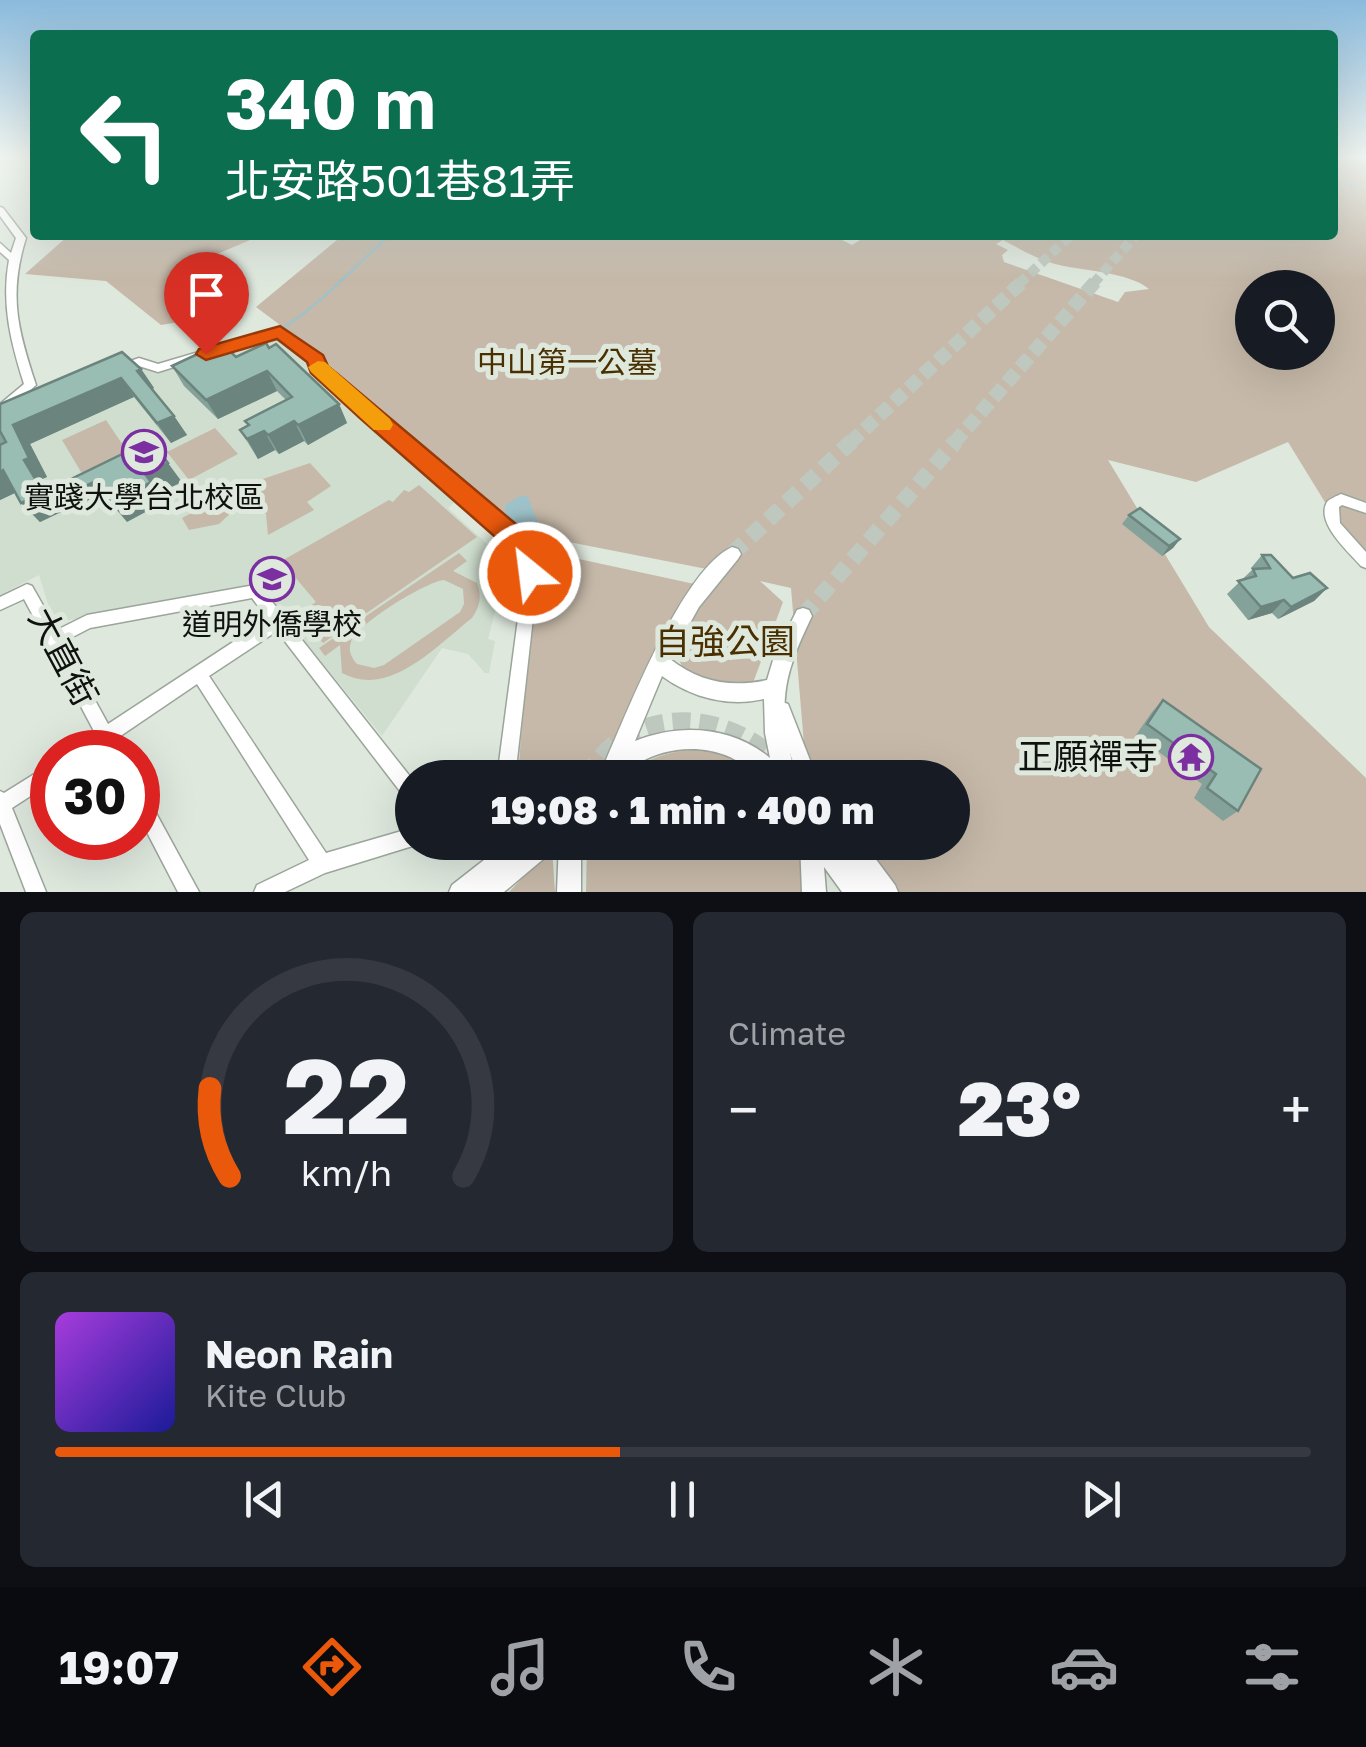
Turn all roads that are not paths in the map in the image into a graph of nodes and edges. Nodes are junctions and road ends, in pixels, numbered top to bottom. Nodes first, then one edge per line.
1 (0, 210) edge
2 (0, 246) edge
3 (11, 258) junction
4 (102, 377) edge
5 (26, 403) junction
6 (0, 404) edge
7 (0, 411) edge
8 (0, 422) edge
9 (1366, 508) edge
10 (732, 554) tunnel mouth
11 (1366, 562) edge
12 (0, 604) edge
13 (803, 616) tunnel mouth
14 (280, 620) junction
15 (54, 638) junction
16 (659, 662) junction
17 (199, 674) junction
18 (772, 688) junction
19 (103, 730) edge
20 (128, 730) edge
21 (508, 760) edge
22 (614, 760) edge
23 (629, 760) edge
24 (753, 760) edge
25 (780, 760) edge
26 (801, 760) edge
27 (395, 771) edge
28 (30, 786) edge
29 (1, 804) edge
30 (160, 839) edge
31 (395, 842) edge
32 (500, 860) edge
33 (524, 860) edge
34 (570, 860) edge
35 (812, 860) edge
36 (833, 860) edge
37 (854, 860) edge
38 (864, 860) edge
39 (322, 864) junction
40 (36, 892) edge
41 (188, 892) edge
42 (264, 892) edge
43 (459, 892) edge
44 (486, 892) edge
45 (569, 892) edge
46 (814, 892) edge
47 (856, 892) edge
48 (878, 892) edge
49 (888, 892) edge

1 - 3 street
2 - 3 street
3 - 5 street
4 - 21 street
5 - 6 street
5 - 7 street
5 - 8 street
9 - 11 street
10 - 16 main road
12 - 15 street, 大直街
13 - 18 main road
14 - 15 street
14 - 17 street
14 - 27 street
15 - 19 street, 大直街
16 - 18 main road
16 - 22 main road
17 - 20 street
17 - 39 street
18 - 25 main road
18 - 26 street
23 - 24 main road
28 - 29 street
29 - 40 street
30 - 41 street
31 - 39 street
32 - 43 street
33 - 44 main road
34 - 45 main road
35 - 46 main road
36 - 47 main road
37 - 48 street
38 - 49 street
39 - 42 street

